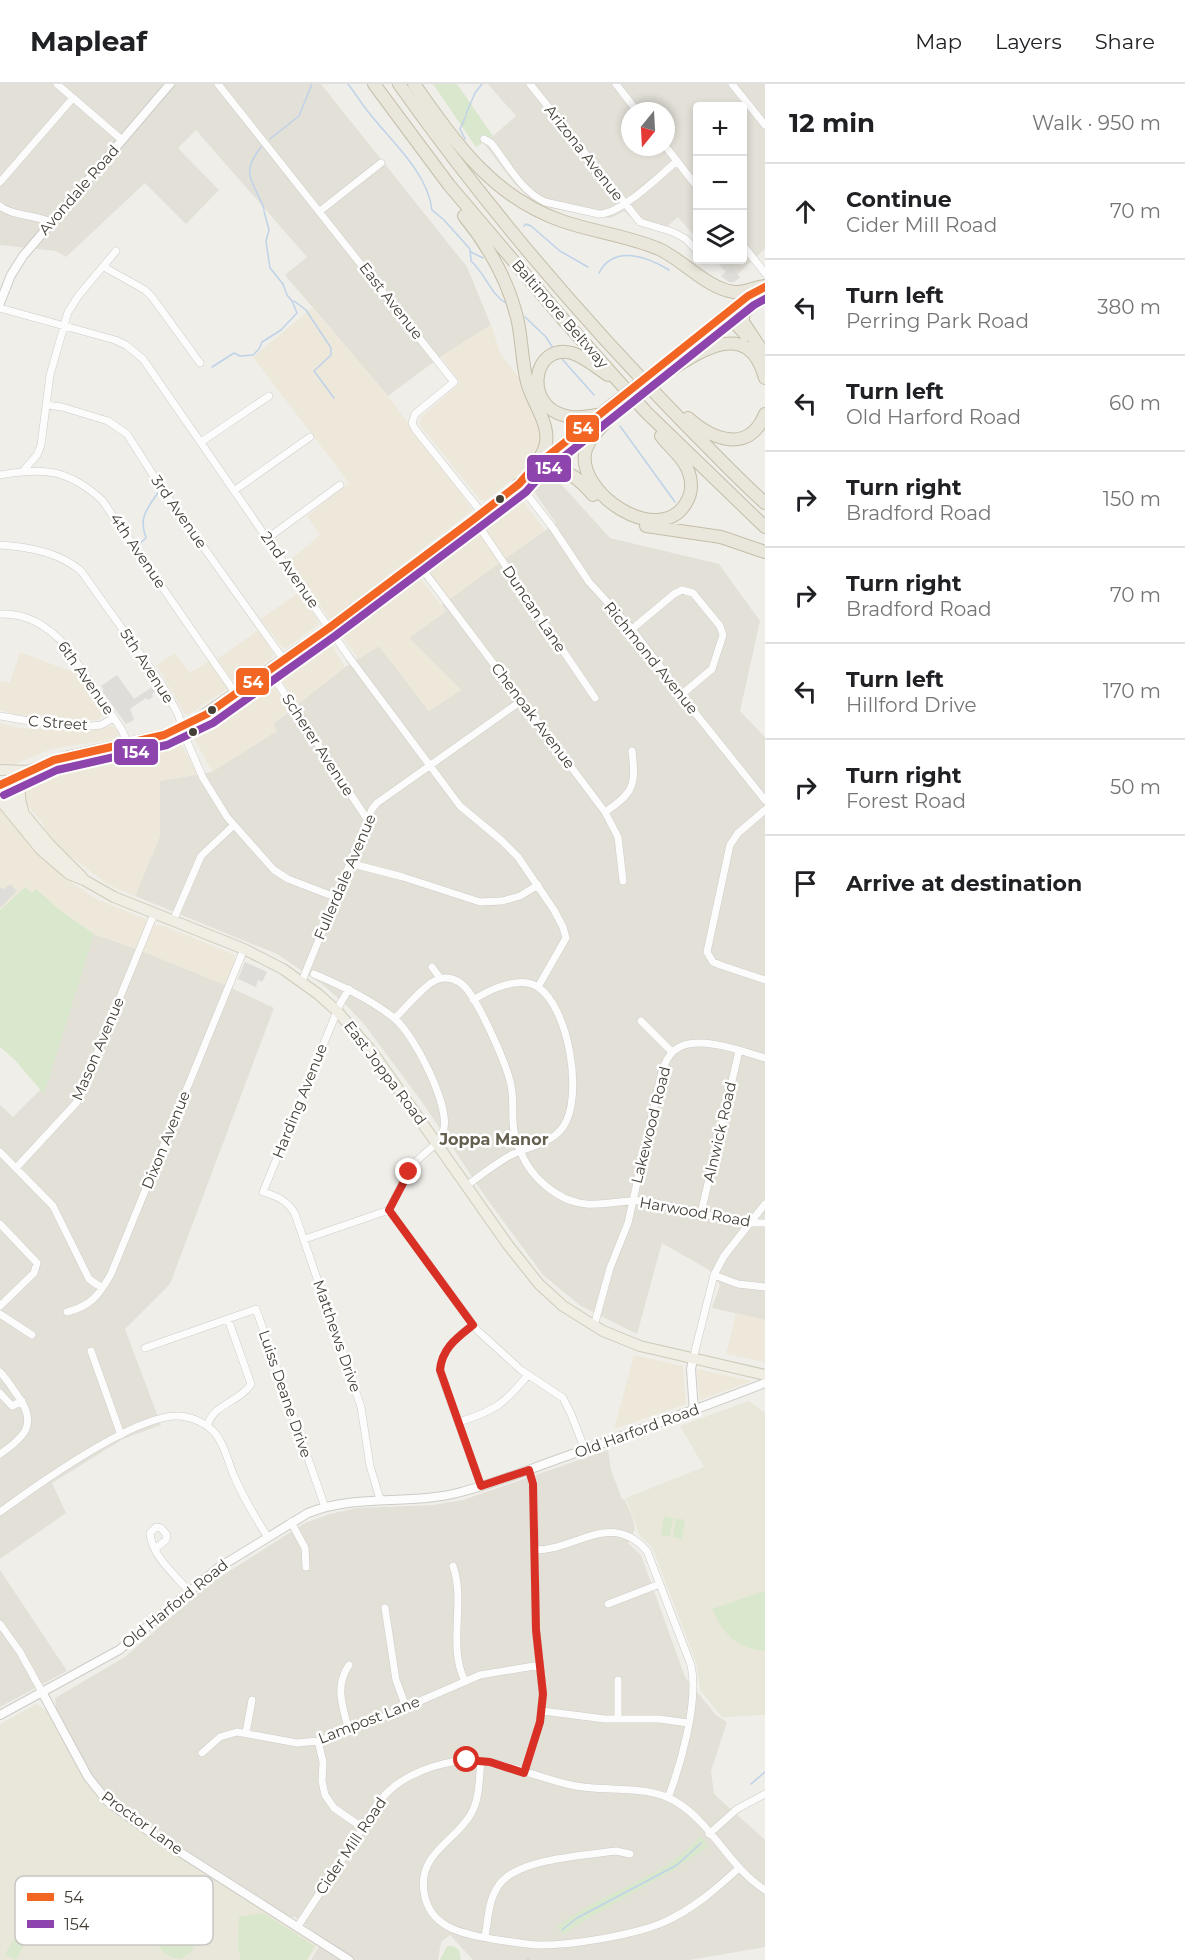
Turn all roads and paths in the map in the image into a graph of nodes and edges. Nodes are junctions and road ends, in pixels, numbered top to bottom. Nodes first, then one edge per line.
1 (57, 84) edge
2 (170, 84) edge
3 (218, 84) edge
4 (374, 84) edge
5 (399, 84) edge
6 (414, 84) edge
7 (530, 84) edge
8 (615, 84) edge
9 (732, 84) edge
10 (73, 98) junction
11 (630, 102) edge
12 (765, 124) edge
13 (405, 128) junction
14 (484, 139) dead end
15 (122, 140) junction
16 (672, 156) edge
17 (676, 161) junction
18 (381, 164) dead end
19 (0, 182) edge
20 (693, 182) edge
21 (624, 203) junction
22 (2, 209) edge
23 (320, 211) junction
24 (51, 222) junction
25 (693, 247) edge
26 (747, 250) edge
27 (117, 251) dead end
28 (104, 267) junction
29 (765, 273) edge
30 (765, 287) edge
31 (756, 300) junction
32 (0, 303) edge
33 (0, 308) edge
34 (730, 317) junction
35 (63, 326) junction
36 (609, 343) junction
37 (765, 355) edge
38 (200, 363) dead end
39 (664, 371) junction
40 (765, 378) edge
41 (624, 386) junction
42 (269, 396) dead end
43 (46, 405) junction
44 (614, 410) junction
45 (646, 412) junction
46 (765, 414) edge
47 (598, 415) junction
48 (310, 437) dead end
49 (201, 442) junction
50 (534, 468) junction
51 (24, 470) junction
52 (0, 475) edge
53 (519, 484) junction
54 (340, 485) dead end
55 (235, 490) junction
56 (765, 503) edge
57 (478, 516) junction
58 (765, 527) edge
59 (268, 538) junction
60 (0, 545) edge
61 (765, 552) edge
62 (417, 562) junction
63 (0, 614) edge
64 (329, 628) junction
65 (632, 629) junction
66 (284, 660) junction
67 (269, 670) junction
68 (236, 694) junction
69 (681, 695) junction
70 (595, 698) dead end
71 (521, 701) junction
72 (0, 716) edge
73 (114, 718) junction
74 (182, 727) junction
75 (128, 744) junction
76 (632, 751) dead end
77 (430, 767) junction
78 (0, 770) edge
79 (28, 771) junction
80 (0, 785) edge
81 (0, 800) edge
82 (765, 800) edge
83 (765, 810) edge
84 (605, 812) junction
85 (28, 819) junction
86 (367, 819) junction
87 (234, 825) junction
88 (349, 863) junction
89 (84, 880) junction
90 (623, 881) dead end
91 (538, 885) junction
92 (335, 897) junction
93 (154, 914) junction
94 (173, 921) junction
95 (244, 949) junction
96 (432, 967) dead end
97 (314, 974) dead end
98 (440, 978) junction
99 (765, 980) edge
100 (302, 981) junction
101 (538, 987) junction
102 (349, 989) junction
103 (473, 1000) junction
104 (337, 1011) junction
105 (395, 1018) junction
106 (641, 1021) dead end
107 (739, 1051) junction
108 (672, 1052) junction
109 (765, 1058) edge
110 (437, 1144) junction
111 (521, 1151) junction
112 (0, 1152) edge
113 (16, 1168) junction
114 (466, 1186) junction
115 (264, 1192) joint
116 (633, 1200) junction
117 (765, 1204) edge
118 (389, 1210) junction
119 (701, 1213) junction
120 (765, 1222) edge
121 (750, 1223) junction
122 (0, 1224) edge
123 (304, 1239) junction
124 (714, 1275) junction
125 (765, 1287) edge
126 (102, 1288) junction
127 (0, 1306) edge
128 (67, 1312) dead end
129 (0, 1314) edge
130 (228, 1319) junction
131 (473, 1325) junction
132 (594, 1326) junction
133 (32, 1335) dead end
134 (145, 1348) dead end
135 (91, 1351) dead end
136 (693, 1359) junction
137 (0, 1372) edge
138 (528, 1375) junction
139 (765, 1375) edge
140 (765, 1383) edge
141 (0, 1393) edge
142 (22, 1401) junction
143 (694, 1411) junction
144 (459, 1422) junction
145 (207, 1426) junction
146 (121, 1436) junction
147 (585, 1450) junction
148 (0, 1454) edge
149 (529, 1470) junction
150 (481, 1486) junction
151 (380, 1499) junction
152 (325, 1507) junction
153 (0, 1512) edge
154 (291, 1522) junction
155 (267, 1536) junction
156 (155, 1549) dead end
157 (535, 1550) junction
158 (453, 1566) dead end
159 (306, 1567) dead end
160 (660, 1584) junction
161 (189, 1591) junction
162 (608, 1604) dead end
163 (385, 1608) dead end
164 (0, 1624) edge
165 (349, 1665) dead end
166 (540, 1665) junction
167 (618, 1680) dead end
168 (465, 1681) junction
169 (42, 1692) junction
170 (252, 1700) dead end
171 (406, 1707) junction
172 (542, 1711) junction
173 (0, 1715) edge
174 (618, 1719) junction
175 (688, 1723) junction
176 (349, 1731) junction
177 (246, 1733) junction
178 (318, 1741) junction
179 (202, 1753) dead end
180 (481, 1761) junction
181 (524, 1773) junction
182 (765, 1794) edge
183 (668, 1798) junction
184 (363, 1828) junction
185 (709, 1834) junction
186 (630, 1854) dead end
187 (739, 1868) junction
188 (765, 1890) edge
189 (298, 1926) junction
190 (485, 1937) junction
191 (349, 1960) edge

1 - 10 street
2 - 15 street, Avondale Road
3 - 23 street, East Avenue
4 - 13 highway, Baltimore Beltway
5 - 36 highway, Baltimore Beltway
6 - 30 highway
7 - 21 street, Arizona Avenue
8 - 11 street
9 - 12 street
10 - 15 street
10 - 19 street
13 - 41 highway, Baltimore Beltway
13 - 50 highway
14 - 21 street
15 - 24 street, Avondale Road
16 - 17 street
17 - 20 street
17 - 21 street
18 - 23 street
21 - 25 street, Arizona Avenue
22 - 24 street
23 - 57 street, East Avenue
24 - 32 street, Avondale Road
26 - 29 street
27 - 28 street
28 - 35 street
28 - 38 street
30 - 31 main road
30 - 34 main road
31 - 34 main road
31 - 37 highway
33 - 35 street, 2nd Avenue
34 - 37 highway
34 - 39 main road
35 - 43 street
35 - 49 street, 2nd Avenue
36 - 46 highway
36 - 56 highway, Baltimore Beltway
39 - 40 highway
39 - 44 main road, bridge
41 - 45 highway, Baltimore Beltway
41 - 47 highway
42 - 49 street
43 - 51 street
43 - 66 street, 3rd Avenue
44 - 45 highway
44 - 47 main road
44 - 53 main road
45 - 58 highway, Baltimore Beltway
47 - 50 main road
48 - 55 street
49 - 55 street, 2nd Avenue
50 - 53 main road
51 - 52 street, 4th Avenue
51 - 68 street, 4th Avenue
53 - 57 main road
53 - 61 highway
53 - 65 street, Richmond Avenue
54 - 59 street
55 - 59 street, 2nd Avenue
57 - 62 main road
57 - 70 street, Duncan Lane
59 - 64 street, 2nd Avenue
60 - 74 street, 5th Avenue
62 - 64 main road
62 - 71 street, Chenoak Avenue
63 - 73 street, 6th Avenue
64 - 66 main road
64 - 77 street, 2nd Avenue
65 - 69 street, Richmond Avenue
65 - 69 street
66 - 67 main road
67 - 68 main road
67 - 86 street, Scherer Avenue
68 - 74 main road
69 - 82 street, Richmond Avenue
71 - 77 street, Fullerdale Avenue
71 - 84 street, Chenoak Avenue
72 - 73 street, C Street
73 - 75 street, 6th Avenue
74 - 75 main road
74 - 87 street, 5th Avenue
75 - 79 main road
76 - 84 street
77 - 86 street, Fullerdale Avenue
77 - 91 street, 2nd Avenue
78 - 79 main road
79 - 80 main road
79 - 85 main road
80 - 85 main road, East Joppa Road
81 - 89 main road, East Joppa Road
83 - 99 street
84 - 90 street, Chenoak Avenue
85 - 89 main road, East Joppa Road
86 - 88 street, Fullerdale Avenue
87 - 92 street, 5th Avenue
87 - 94 street
88 - 91 street
88 - 92 street, Fullerdale Avenue
89 - 93 main road, East Joppa Road
91 - 101 street, 2nd Avenue
92 - 100 street, Fullerdale Avenue
93 - 94 main road, East Joppa Road
93 - 113 street, Mason Avenue
94 - 95 main road, East Joppa Road
95 - 100 main road, East Joppa Road
95 - 126 street, Dixon Avenue
96 - 98 street
97 - 102 street
98 - 103 street, Harwood Road
98 - 105 street
100 - 104 main road, East Joppa Road
101 - 103 street
101 - 111 street
102 - 104 street, Harding Avenue
102 - 105 street
103 - 111 street, Harwood Road
104 - 110 main road, East Joppa Road
104 - 115 street, Harding Avenue
105 - 110 street
106 - 108 street
107 - 108 street, Lakewood Road
107 - 109 street, Lakewood Road
107 - 119 street, Alnwick Road
108 - 116 street, Lakewood Road
110 - 114 main road, East Joppa Road
110 - 118 street
111 - 114 street
111 - 116 street, Harwood Road
112 - 113 street
113 - 126 street
114 - 132 main road, East Joppa Road
115 - 123 street, Matthews Drive
116 - 119 street, Harwood Road
116 - 132 street, Lakewood Road
117 - 121 street
118 - 123 street
118 - 131 street
119 - 121 street, Harwood Road
120 - 121 street, Harwood Road
121 - 124 street
122 - 127 street
123 - 151 street, Matthews Drive
124 - 125 street
124 - 136 street
126 - 128 street, Dixon Avenue
129 - 133 street
130 - 134 street
130 - 145 street
130 - 152 street, Luiss Deane Drive
131 - 138 street
131 - 144 street
132 - 136 main road, East Joppa Road
135 - 146 street
136 - 139 main road, East Joppa Road
136 - 143 street
137 - 142 street
138 - 144 street
138 - 147 street
140 - 143 street, Old Harford Road
141 - 142 street
142 - 148 street
143 - 147 street, Old Harford Road
144 - 150 street
145 - 146 street
145 - 155 street
146 - 153 street
147 - 149 street, Old Harford Road
149 - 150 street, Old Harford Road
149 - 157 street
150 - 151 street, Old Harford Road
151 - 152 street, Old Harford Road
152 - 154 street, Old Harford Road
154 - 155 street, Old Harford Road
154 - 159 street
155 - 161 street, Old Harford Road
156 - 161 street
157 - 160 street
157 - 166 street
158 - 168 street
160 - 162 street
160 - 175 street
161 - 169 street, Old Harford Road
163 - 171 street
164 - 169 street, Proctor Lane
165 - 176 street
166 - 168 street, Lampost Lane
166 - 172 street
167 - 174 street
168 - 171 street, Lampost Lane
169 - 173 street, Old Harford Road
169 - 189 street, Proctor Lane
170 - 177 street
171 - 176 street, Lampost Lane
172 - 174 street
172 - 181 street
174 - 175 street
175 - 183 street
176 - 178 street, Lampost Lane
177 - 178 street, Lampost Lane
177 - 179 street, Lampost Lane
178 - 184 street
180 - 181 street, Cider Mill Road
180 - 184 street, Cider Mill Road
180 - 190 street
181 - 183 street, Cider Mill Road
182 - 185 street
183 - 185 street, Cider Mill Road
184 - 189 street, Cider Mill Road
185 - 187 street, Cider Mill Road
186 - 190 street
187 - 188 street, Cider Mill Road
187 - 190 street
189 - 191 street, Proctor Lane

